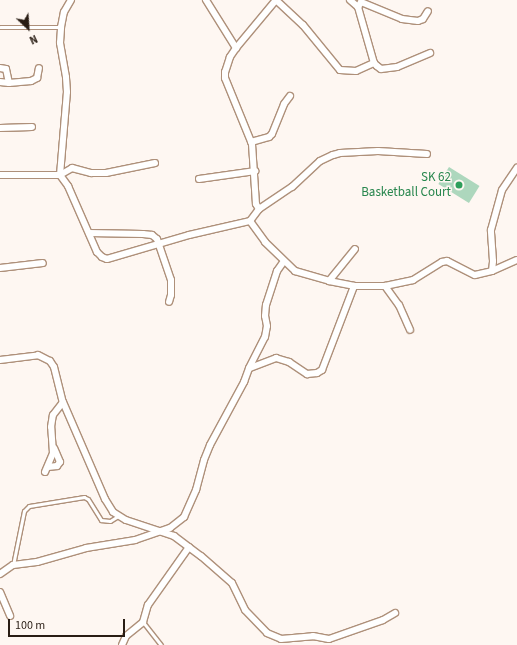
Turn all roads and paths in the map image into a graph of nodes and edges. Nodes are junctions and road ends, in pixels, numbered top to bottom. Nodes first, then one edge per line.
1 (71, 0) edge
2 (206, 0) edge
3 (276, 0) edge
4 (350, 0) edge
5 (358, 7) junction
6 (428, 11) dead end
7 (0, 27) edge
8 (61, 27) junction
9 (236, 48) junction
10 (430, 53) dead end
11 (374, 63) junction
12 (0, 68) edge
13 (39, 68) dead end
14 (0, 82) edge
15 (9, 83) junction
16 (290, 96) dead end
17 (32, 127) dead end
18 (0, 128) edge
19 (251, 142) junction
20 (428, 154) dead end
21 (155, 163) dead end
22 (517, 168) edge
23 (255, 172) junction
24 (0, 175) edge
25 (60, 175) junction
26 (199, 179) dead end
27 (259, 209) junction
28 (250, 221) junction
29 (89, 233) junction
30 (160, 244) junction
31 (355, 249) dead end
32 (284, 260) junction
33 (517, 260) edge
34 (43, 263) dead end
35 (0, 268) edge
36 (492, 271) junction
37 (329, 281) junction
38 (354, 286) junction
39 (385, 286) junction
40 (168, 302) dead end
41 (410, 330) dead end
42 (0, 360) edge
43 (249, 368) junction
44 (63, 402) junction
45 (54, 448) junction
46 (118, 516) junction
47 (159, 531) junction
48 (189, 547) junction
49 (14, 565) junction
50 (0, 574) edge
51 (0, 592) edge
52 (395, 612) dead end
53 (10, 616) dead end
54 (143, 622) junction
55 (122, 645) edge
56 (161, 645) edge

1 - 8 street
2 - 9 street
3 - 9 street
3 - 11 street
4 - 5 street
5 - 6 street
5 - 11 street
7 - 8 lane
8 - 25 street
9 - 19 street
10 - 11 street
12 - 15 street
13 - 15 street
14 - 15 street
16 - 19 street
17 - 18 street
19 - 23 street
20 - 27 street
21 - 25 street
22 - 36 street
23 - 26 street
23 - 27 street
24 - 25 street
25 - 29 street
27 - 28 street
28 - 30 street
28 - 32 street
29 - 30 street
29 - 30 street
30 - 40 street
31 - 37 street
32 - 37 street
32 - 43 street
33 - 36 street
34 - 35 street
36 - 39 street
37 - 38 street
38 - 39 street
38 - 43 street
39 - 41 street
42 - 44 street
43 - 47 street
44 - 45 street
44 - 46 street
45 - 45 street
46 - 47 street
46 - 49 lane
47 - 48 street
47 - 49 street
48 - 52 street
48 - 54 street
49 - 50 street
51 - 53 street
54 - 55 street
54 - 56 lane

